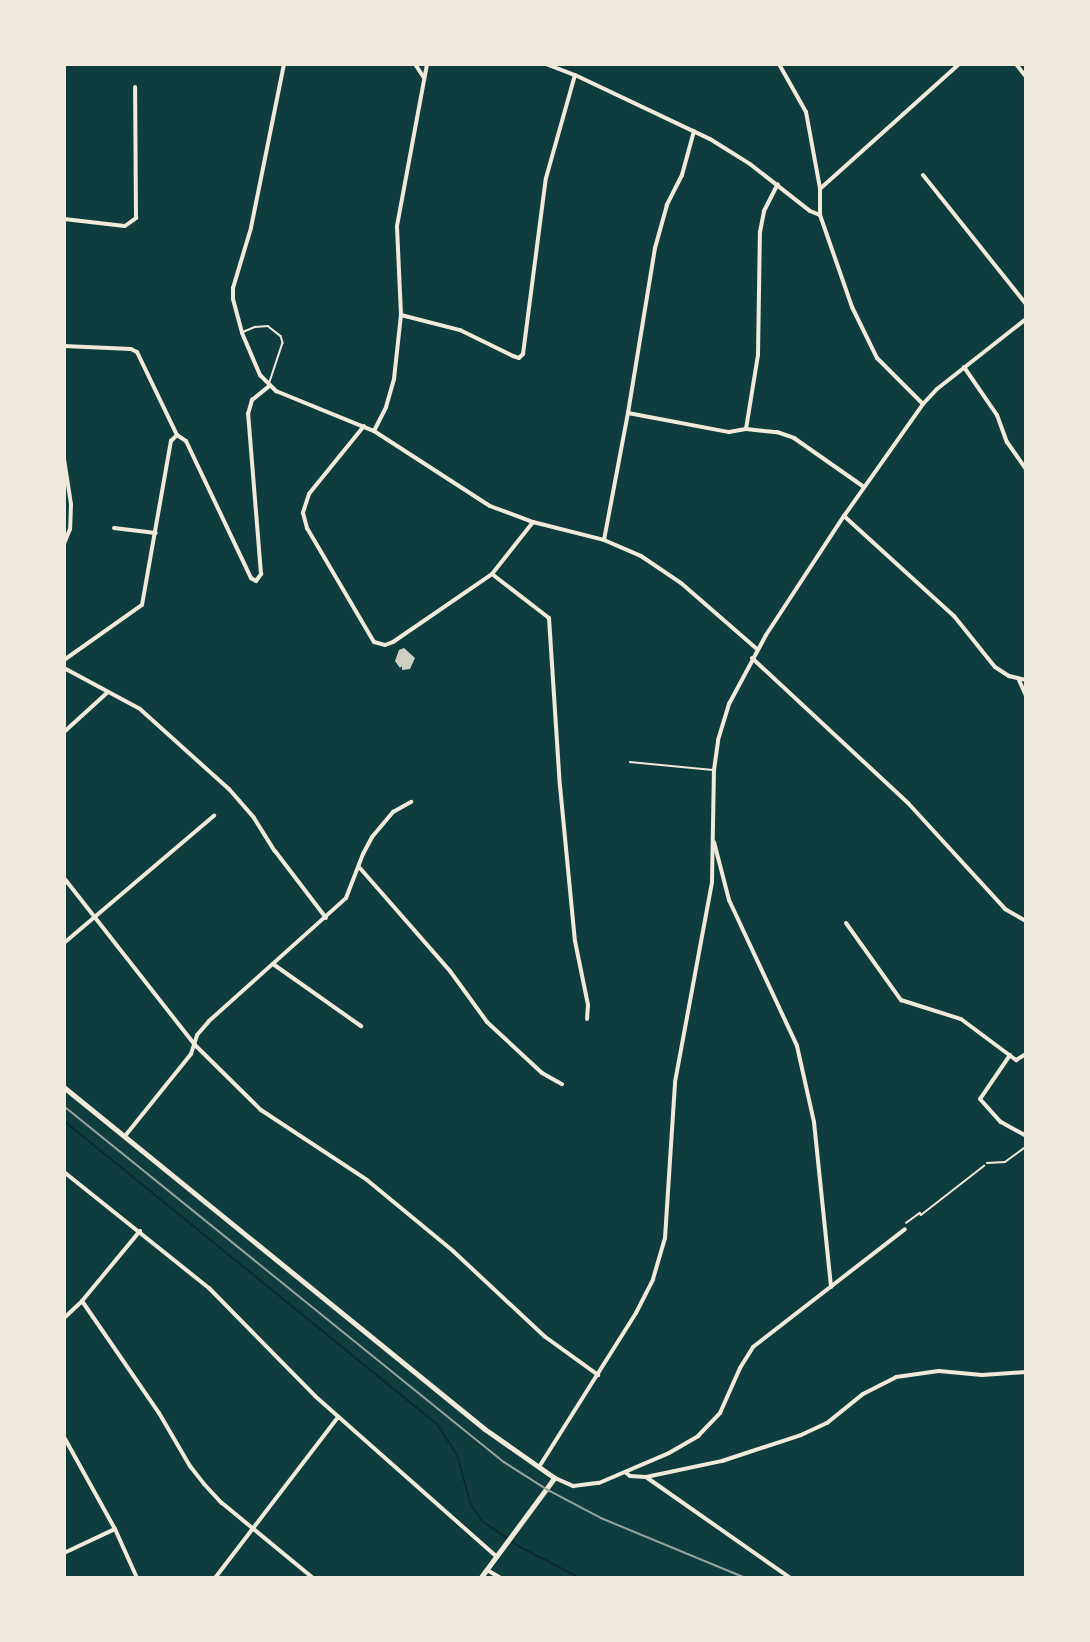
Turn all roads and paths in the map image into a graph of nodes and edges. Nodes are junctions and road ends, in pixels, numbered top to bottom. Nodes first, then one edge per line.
1 (284, 64) edge
2 (415, 64) edge
3 (427, 64) edge
4 (546, 64) edge
5 (779, 64) edge
6 (959, 64) edge
7 (1016, 64) edge
8 (575, 75) junction
9 (1026, 77) edge
10 (424, 78) junction
11 (135, 87) dead end
12 (694, 130) junction
13 (923, 175) dead end
14 (778, 184) junction
15 (820, 188) junction
16 (820, 215) junction
17 (64, 219) edge
18 (1026, 304) edge
19 (401, 315) junction
20 (1026, 319) edge
21 (242, 333) junction
22 (64, 346) edge
23 (964, 367) junction
24 (269, 386) junction
25 (923, 404) junction
26 (628, 413) junction
27 (364, 426) junction
28 (746, 429) junction
29 (374, 431) junction
30 (177, 435) junction
31 (64, 459) edge
32 (1026, 469) edge
33 (864, 487) junction
34 (844, 516) junction
35 (533, 522) junction
36 (114, 528) dead end
37 (156, 533) junction
38 (604, 540) junction
39 (64, 544) edge
40 (492, 574) junction
41 (757, 649) junction
42 (753, 658) junction
43 (64, 660) edge
44 (64, 669) edge
45 (1019, 680) junction
46 (1026, 680) edge
47 (108, 693) junction
48 (1026, 696) edge
49 (64, 732) edge
50 (630, 762) dead end
51 (714, 770) junction
52 (411, 801) dead end
53 (214, 816) dead end
54 (712, 833) junction
55 (359, 867) junction
56 (64, 878) edge
57 (95, 917) junction
58 (326, 918) junction
59 (1026, 921) edge
60 (846, 923) dead end
61 (64, 943) edge
62 (273, 964) junction
63 (587, 1019) dead end
64 (361, 1026) dead end
65 (195, 1044) junction
66 (1026, 1054) edge
67 (1010, 1055) junction
68 (562, 1084) dead end
69 (64, 1087) edge
70 (125, 1136) junction
71 (1026, 1136) edge
72 (1026, 1147) edge
73 (987, 1163) joint
74 (64, 1172) edge
75 (904, 1227) joint
76 (140, 1231) junction
77 (831, 1287) junction
78 (82, 1301) junction
79 (64, 1318) edge
80 (1026, 1372) edge
81 (598, 1375) junction
82 (338, 1417) junction
83 (64, 1437) edge
84 (70, 1448) junction
85 (64, 1451) edge
86 (539, 1467) junction
87 (625, 1472) junction
88 (646, 1477) junction
89 (555, 1478) junction
90 (115, 1529) junction
91 (252, 1529) junction
92 (64, 1553) edge
93 (497, 1557) junction
94 (487, 1570) junction
95 (137, 1578) edge
96 (215, 1578) edge
97 (313, 1578) edge
98 (481, 1578) edge
99 (501, 1578) edge
100 (790, 1578) edge

1 - 21 street
2 - 10 street
3 - 10 street
4 - 8 street
5 - 15 street
6 - 15 street
7 - 9 street
8 - 12 street
8 - 19 street
10 - 19 street
11 - 17 street
12 - 14 street
12 - 26 street
13 - 18 street
14 - 16 street
14 - 28 street
15 - 16 street
16 - 25 street
19 - 29 street
20 - 23 street
21 - 24 street
21 - 24 lane
22 - 30 street
23 - 25 street
23 - 32 street
24 - 27 street
24 - 30 street
25 - 33 street
26 - 28 street
26 - 38 street
27 - 29 street
27 - 40 street
28 - 33 street
29 - 35 street
30 - 37 street
31 - 39 street
33 - 34 street
34 - 41 street
34 - 45 street
35 - 38 street
35 - 40 street
36 - 37 street
37 - 43 street
38 - 41 street
40 - 63 street
41 - 42 street
42 - 51 street
42 - 59 street
44 - 47 street
45 - 46 street
45 - 48 street
47 - 49 street
47 - 58 street
50 - 51 lane
51 - 54 street
52 - 55 street
53 - 57 street
54 - 77 street
54 - 81 street
55 - 58 street
55 - 68 street
56 - 57 street
57 - 61 street
57 - 65 street
58 - 62 street
60 - 67 street
62 - 64 street
62 - 65 street
65 - 70 street
65 - 81 street
66 - 67 street
67 - 71 street
69 - 70 street
70 - 86 street
72 - 73 lane
73 - 75 path
74 - 76 street
75 - 77 street
76 - 78 street
76 - 82 street
77 - 87 street
78 - 79 street
78 - 91 street
80 - 88 street
81 - 86 street
82 - 91 street
82 - 93 street
83 - 84 street
84 - 85 street
84 - 90 street
86 - 89 street
87 - 88 street
87 - 89 street
88 - 100 street
89 - 93 street
90 - 92 street
90 - 95 street
91 - 96 street
91 - 97 street
93 - 94 street
94 - 98 street
94 - 99 street

